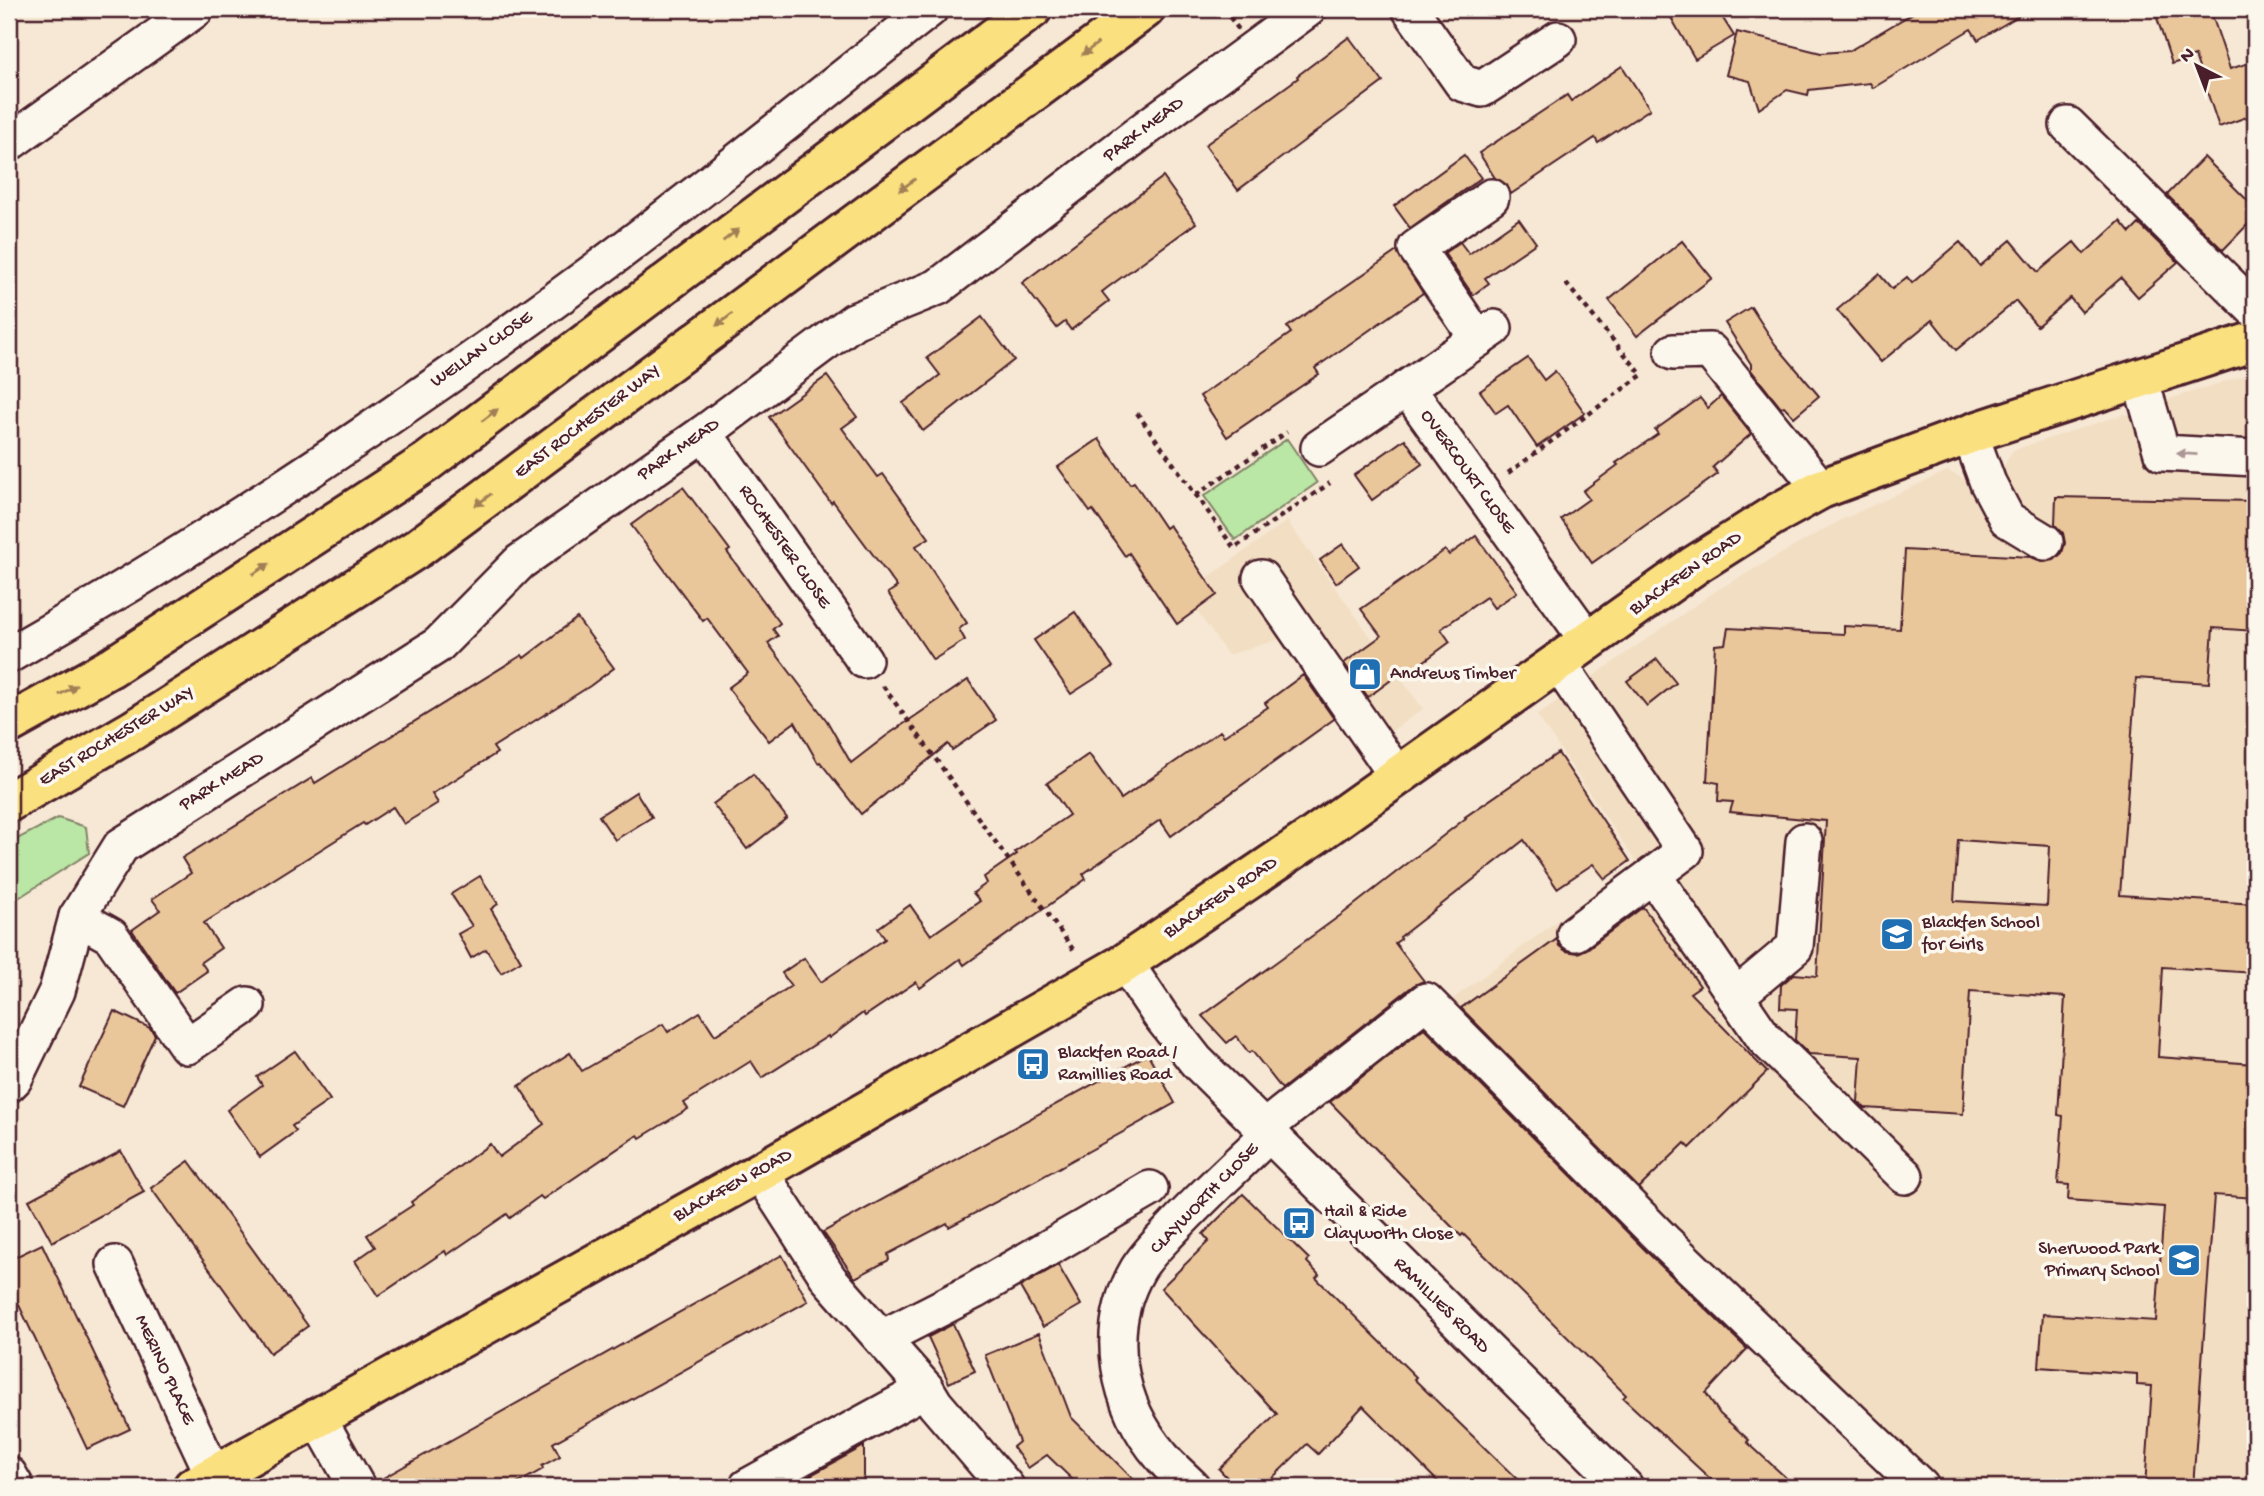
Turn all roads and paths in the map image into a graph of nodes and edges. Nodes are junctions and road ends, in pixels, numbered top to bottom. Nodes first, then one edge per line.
1 (196, 9) edge
2 (930, 9) edge
3 (1032, 9) edge
4 (1145, 9) edge
5 (1224, 9) edge
6 (1308, 9) edge
7 (1410, 9) edge
8 (1242, 34) dead end
9 (1558, 39) dead end
10 (2068, 125) dead end
11 (9, 143) edge
12 (1491, 197) dead end
13 (1563, 279) dead end
14 (2255, 310) edge
15 (2255, 341) edge
16 (1673, 352) dead end
17 (2140, 378) junction
18 (1407, 388) junction
19 (1138, 413) dead end
20 (704, 433) junction
21 (1970, 434) junction
22 (1320, 448) joint
23 (2255, 458) edge
24 (1336, 478) dead end
25 (1821, 489) junction
26 (1482, 492) junction
27 (1195, 495) junction
28 (2045, 542) dead end
29 (1261, 578) dead end
30 (1589, 642) junction
31 (9, 655) edge
32 (864, 660) joint
33 (1559, 664) junction
34 (9, 724) edge
35 (1398, 777) junction
36 (9, 802) edge
37 (1804, 841) dead end
38 (1653, 875) junction
39 (77, 917) junction
40 (1575, 933) dead end
41 (1110, 972) junction
42 (1735, 997) junction
43 (247, 1005) dead end
44 (9, 1084) edge
45 (1266, 1132) junction
46 (760, 1172) junction
47 (1905, 1176) dead end
48 (1150, 1189) dead end
49 (115, 1264) dead end
50 (882, 1338) junction
51 (926, 1389) junction
52 (317, 1416) junction
53 (9, 1475) edge
54 (203, 1482) edge
55 (16, 1487) edge
56 (357, 1487) edge
57 (747, 1487) edge
58 (1006, 1487) edge
59 (1192, 1487) edge
60 (1625, 1487) edge
61 (1921, 1487) edge

1 - 11 street
2 - 31 street, WELLAN CLOSE
34 -> 3 main road
4 -> 36 main road, EAST ROCHESTER WAY
5 - 8 path, bridge
6 - 20 street, PARK MEAD
7 - 9 street
10 - 14 street
12 - 18 street
13 - 26 path
15 - 17 main road, BLACKFEN ROAD
16 - 25 street
17 - 21 main road, BLACKFEN ROAD
23 -> 17 street
18 - 22 street
18 - 26 street, OVERCOURT CLOSE
19 - 27 path
20 - 32 street, ROCHESTER CLOSE
20 - 39 street, PARK MEAD
21 - 25 main road, BLACKFEN ROAD
21 - 28 street
22 - 27 path
24 - 27 path
25 - 30 main road, BLACKFEN ROAD
26 - 30 street, OVERCOURT CLOSE
29 - 35 street
30 - 33 main road, BLACKFEN ROAD
32 - 41 path
33 - 35 main road, BLACKFEN ROAD
33 - 38 street
35 - 41 main road, BLACKFEN ROAD
37 - 42 street
38 - 40 street
38 - 42 street
39 - 43 street
39 - 44 street, PARK MEAD
41 - 45 street, RAMILLIES ROAD
41 - 46 main road, BLACKFEN ROAD
42 - 47 street
45 - 59 street, CLAYWORTH CLOSE
45 - 60 street, RAMILLIES ROAD
45 - 61 street, CLAYWORTH CLOSE
46 - 50 street
46 - 52 main road, BLACKFEN ROAD
48 - 50 street
49 - 54 street, MERINO PLACE
50 - 51 street
51 - 57 street
51 - 58 street
52 - 54 main road, BLACKFEN ROAD
52 - 56 street
53 - 55 street

